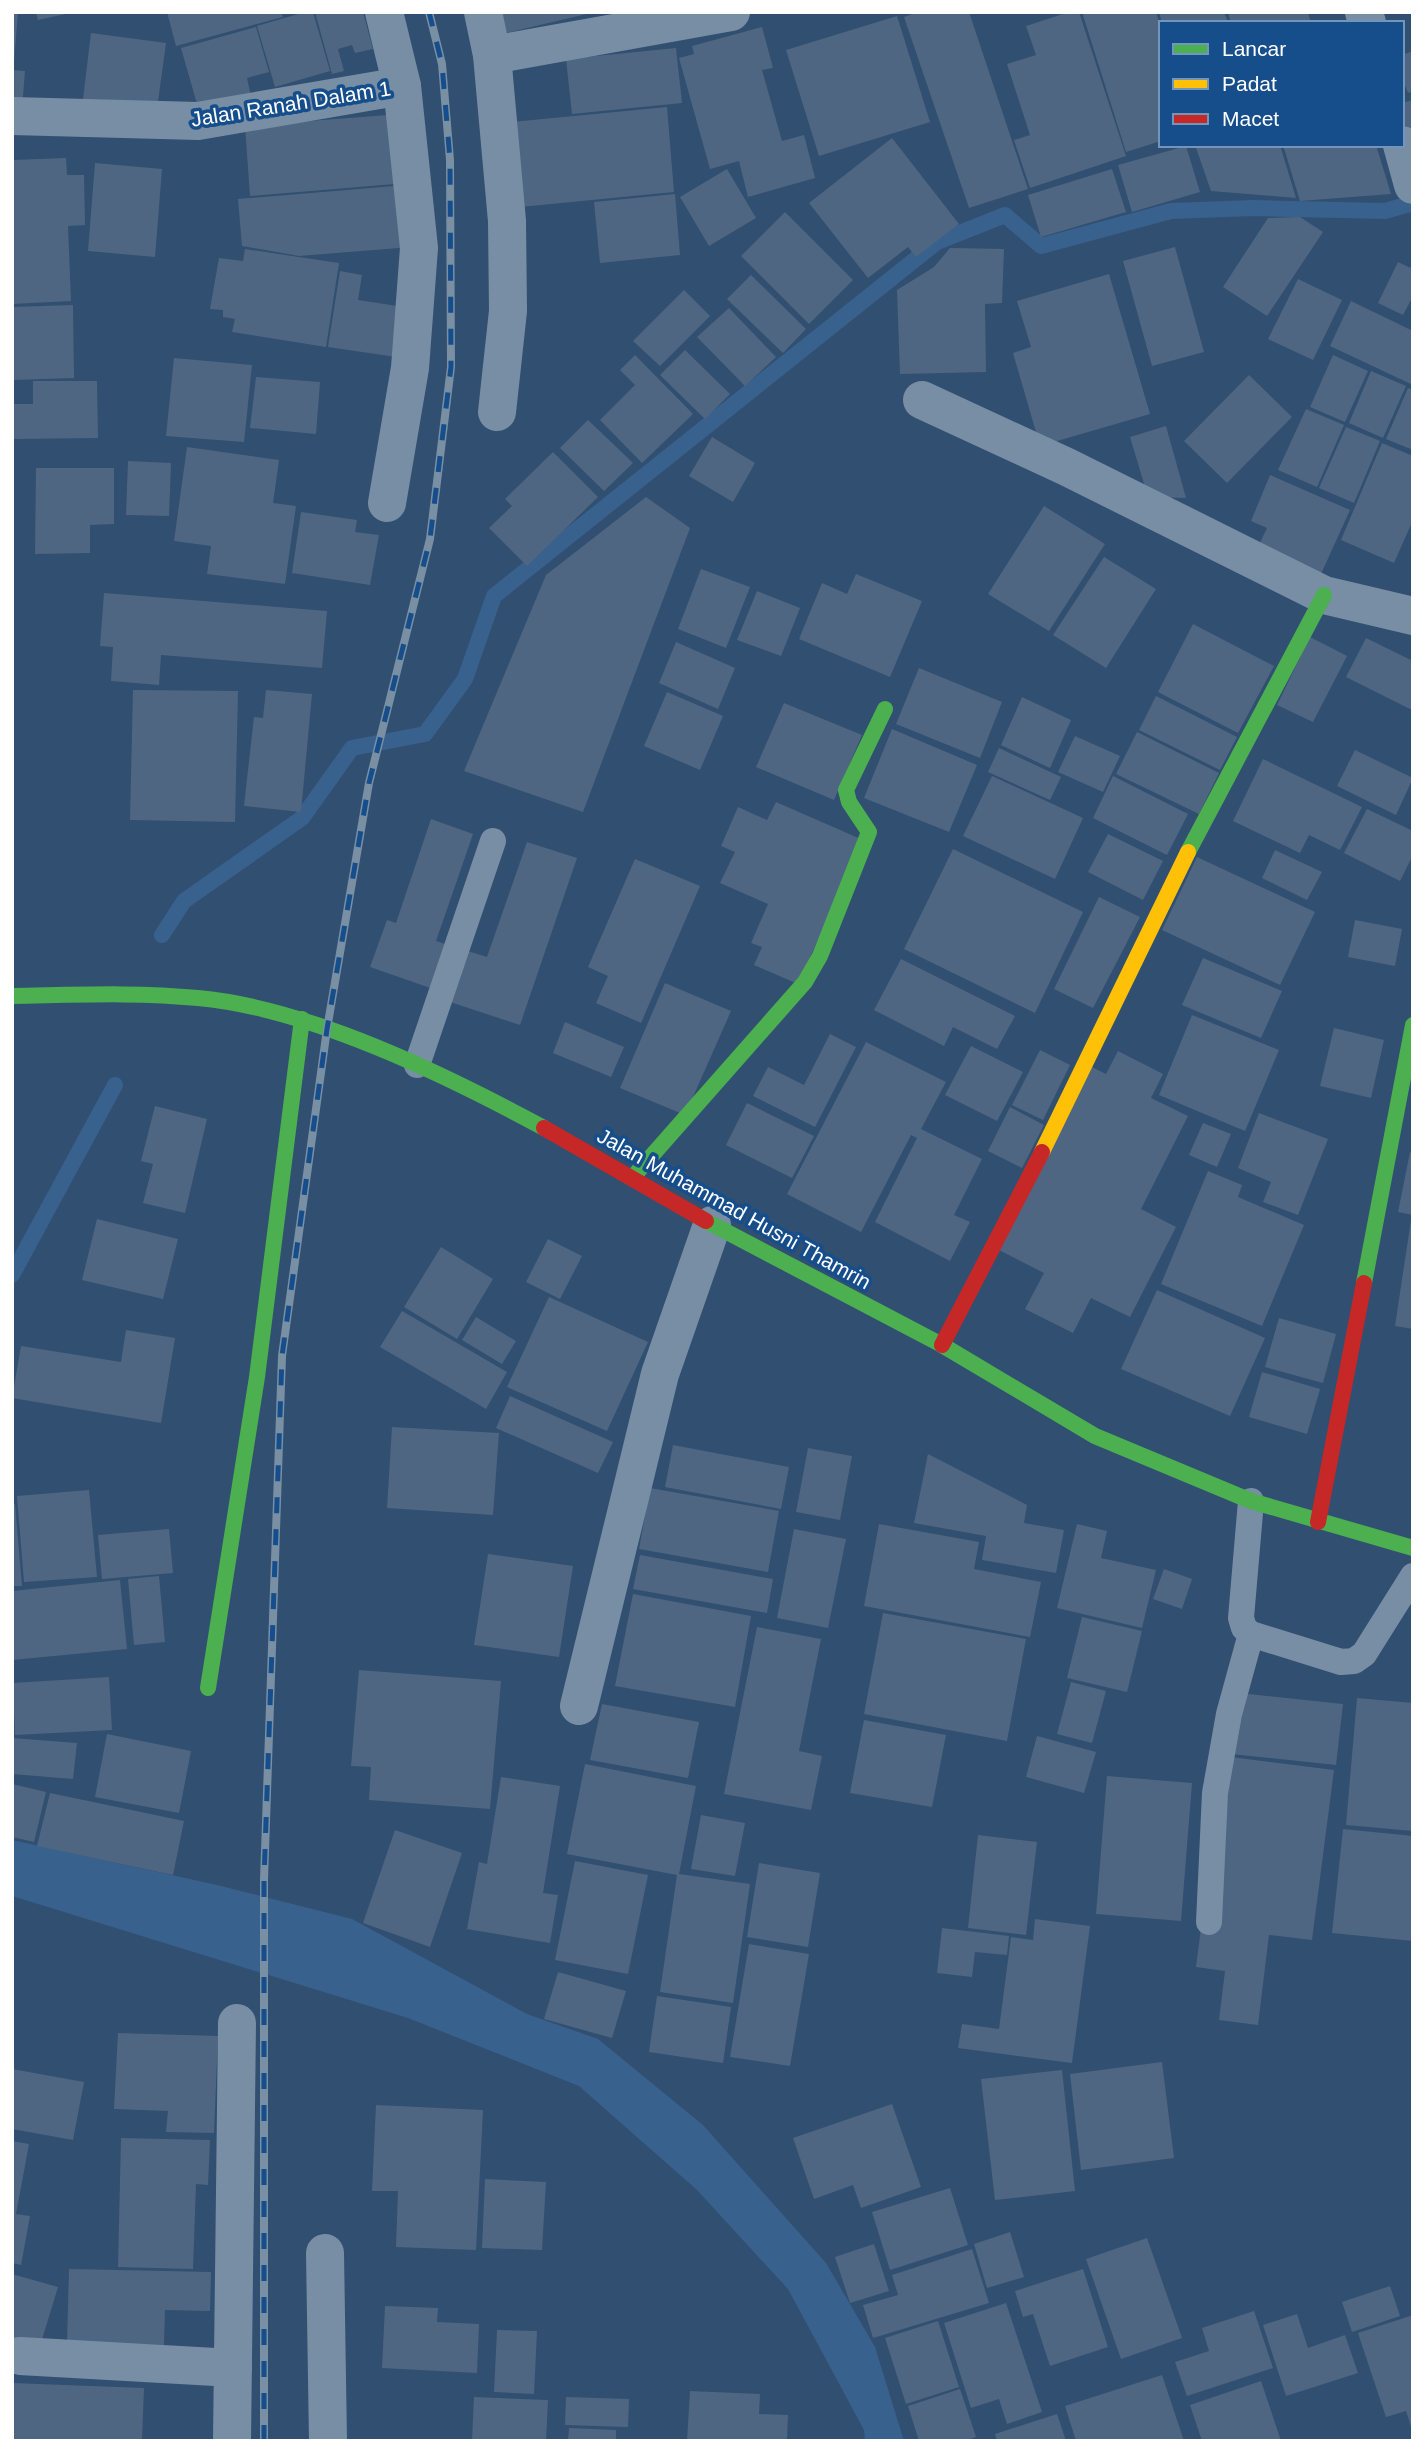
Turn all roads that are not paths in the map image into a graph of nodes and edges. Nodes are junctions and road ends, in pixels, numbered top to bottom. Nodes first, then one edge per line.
1 (384, 12) edge
2 (483, 12) edge
3 (731, 12) edge
4 (492, 55) junction
5 (402, 86) junction
6 (12, 116) edge
7 (922, 400) dead end
8 (497, 412) dead end
9 (387, 503) dead end
10 (1324, 595) junction
11 (1413, 616) edge
12 (886, 709) dead end
13 (493, 841) dead end
14 (12, 996) edge
15 (302, 1019) junction
16 (1413, 1026) edge
17 (417, 1065) junction
18 (633, 1177) junction
19 (712, 1225) junction
20 (942, 1345) junction
21 (1251, 1501) junction
22 (1318, 1522) junction
23 (1413, 1548) edge
24 (1413, 1576) edge
25 (1251, 1634) junction
26 (208, 1688) dead end
27 (579, 1706) dead end
28 (1209, 1922) dead end
29 (237, 2023) dead end
30 (325, 2253) dead end
31 (20, 2356) dead end
32 (233, 2368) junction
33 (232, 2441) edge
34 (328, 2441) edge

1 - 5 street
2 - 4 street
3 - 4 street
4 - 8 street
5 - 6 street, Jalan Ranah Dalam 1
5 - 9 street
7 - 10 street
10 - 11 street
10 - 20 street
12 - 18 street
13 - 17 lane
14 - 15 street, Jalan Muhammad Husni Thamrin
15 - 17 street, Jalan Muhammad Husni Thamrin
15 - 26 street
16 - 22 street
17 - 18 street, Jalan Muhammad Husni Thamrin
18 - 19 street, Jalan Muhammad Husni Thamrin
19 - 20 street, Jalan Muhammad Husni Thamrin
19 - 27 street
20 - 21 street, Jalan Muhammad Husni Thamrin
21 - 22 street, Jalan Muhammad Husni Thamrin
21 - 25 lane
22 - 23 street, Jalan Muhammad Husni Thamrin
24 - 25 lane
25 - 28 lane
29 - 32 street
30 - 34 street
31 - 32 street
32 - 33 street

